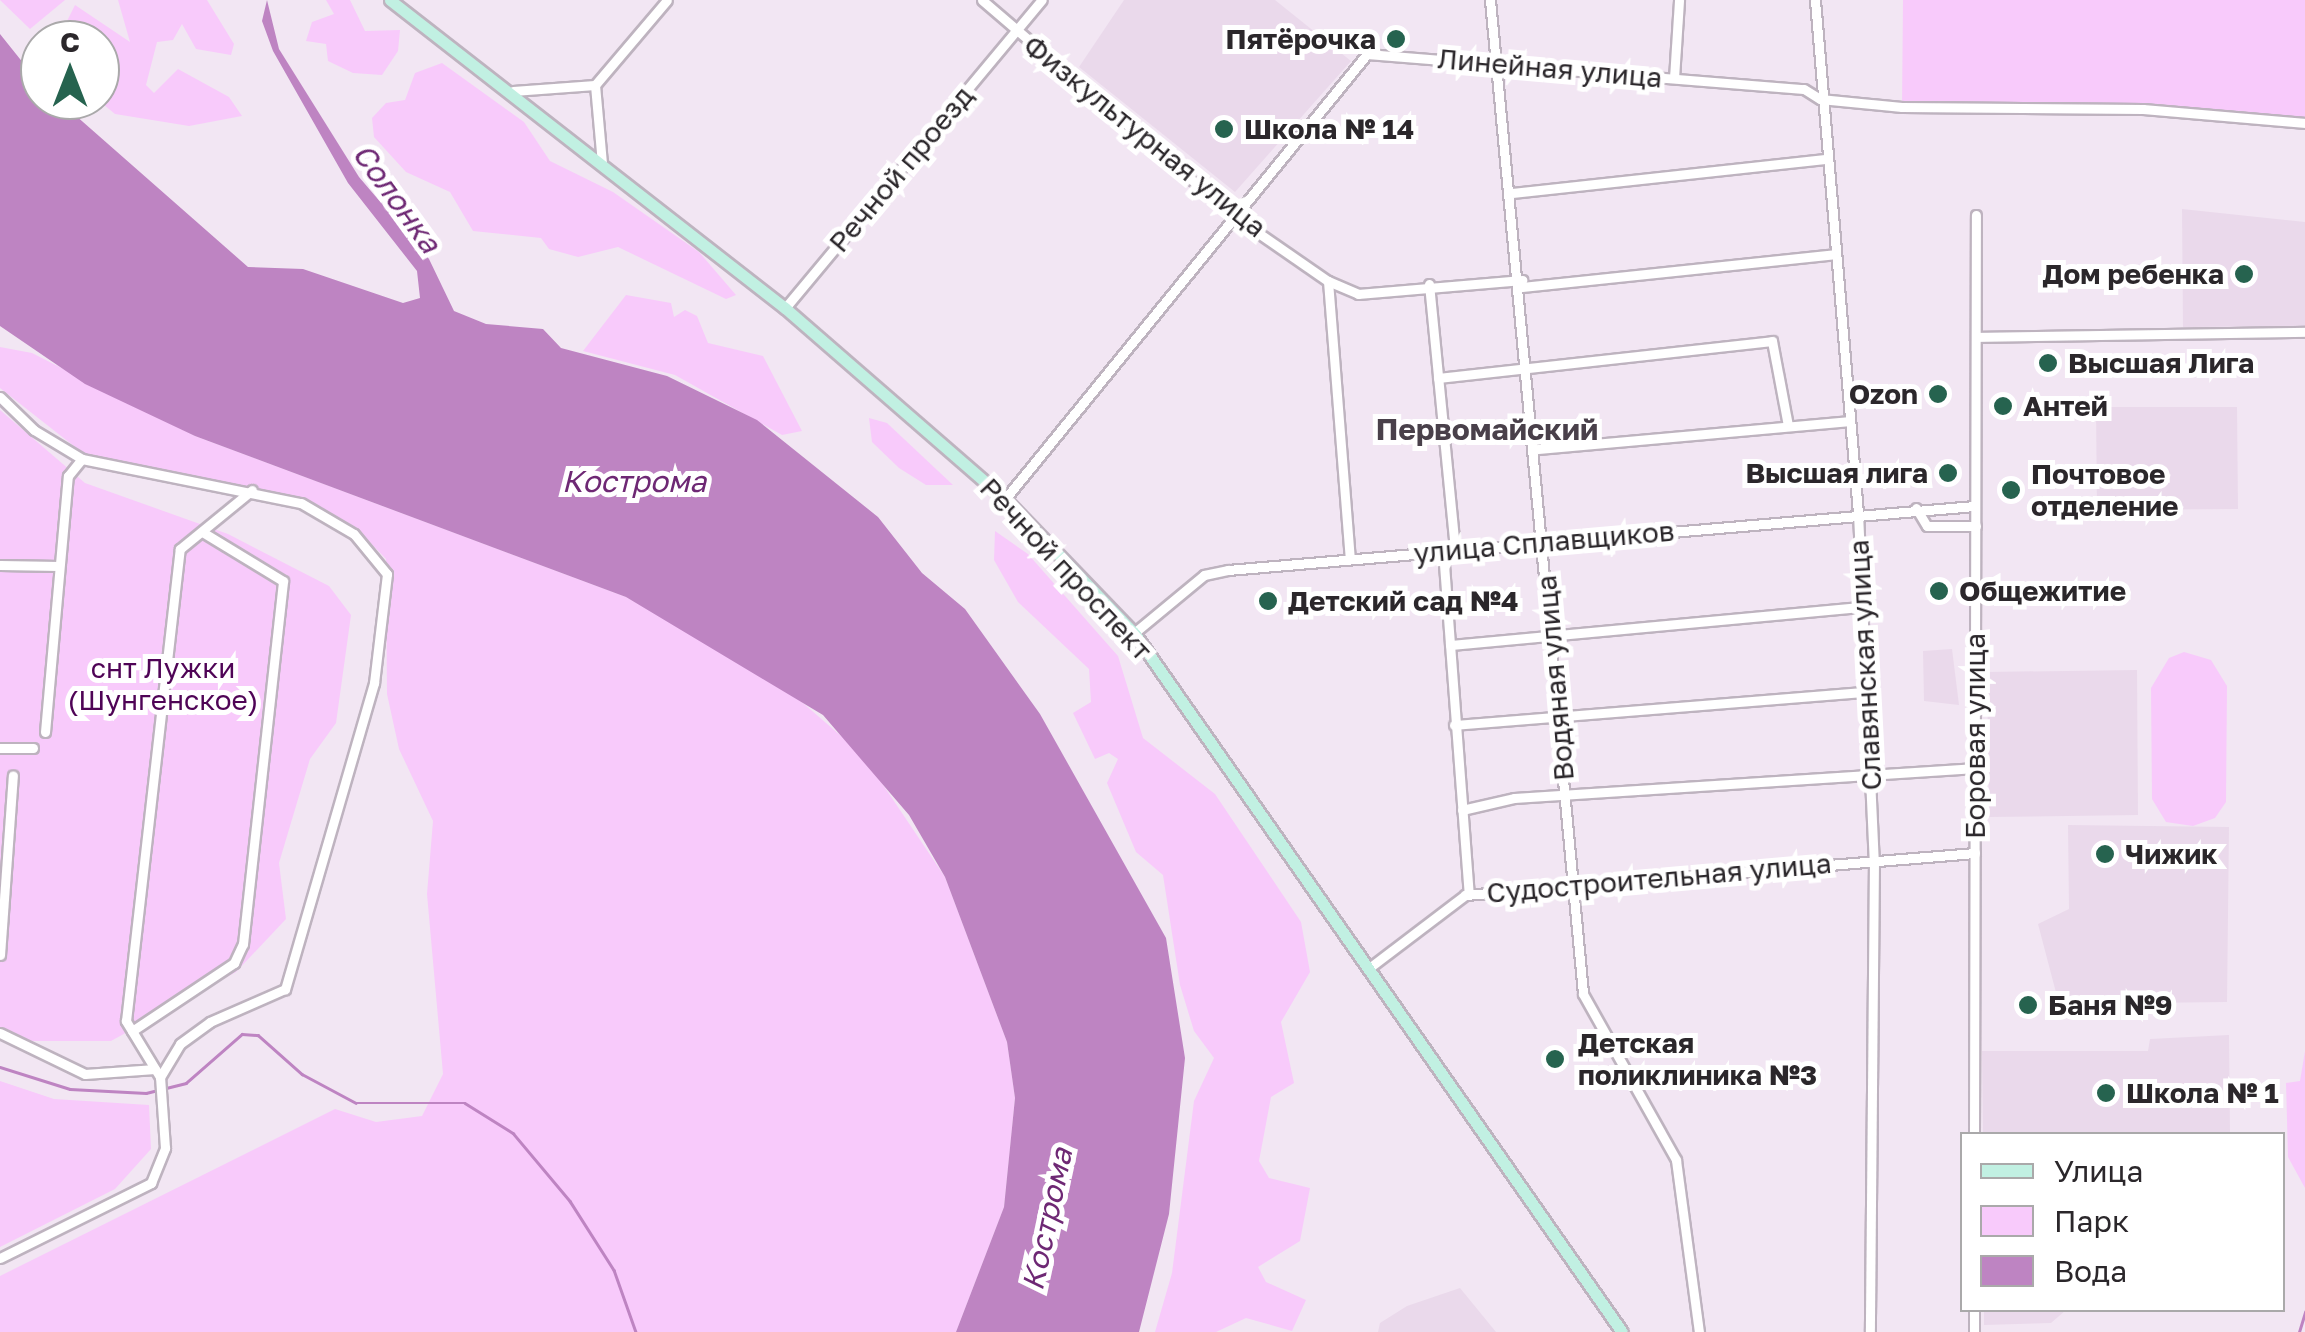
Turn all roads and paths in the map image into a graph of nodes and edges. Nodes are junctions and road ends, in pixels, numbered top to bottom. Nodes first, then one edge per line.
1 (390, 0) edge
2 (668, 0) edge
3 (982, 0) edge
4 (1042, 0) edge
5 (1490, 0) edge
6 (1679, 0) edge
7 (1815, 0) edge
8 (1016, 30) junction
9 (1496, 64) junction
10 (1674, 78) junction
11 (595, 85) junction
12 (513, 92) junction
13 (1820, 99) junction
14 (2305, 123) edge
15 (1825, 159) junction
16 (602, 163) junction
17 (1512, 193) junction
18 (1976, 214) dead end
19 (1234, 216) junction
20 (1834, 254) junction
21 (1328, 281) junction
22 (1428, 284) junction
23 (1522, 284) junction
24 (785, 308) junction
25 (2305, 332) edge
26 (1976, 338) junction
27 (1529, 368) junction
28 (1438, 378) junction
29 (0, 397) edge
30 (1849, 421) junction
31 (1788, 426) junction
32 (1536, 449) junction
33 (82, 459) junction
34 (252, 490) junction
35 (1005, 499) junction
36 (1975, 506) junction
37 (1916, 508) junction
38 (1858, 513) junction
39 (1976, 526) junction
40 (204, 533) junction
41 (1545, 541) junction
42 (1455, 550) junction
43 (1444, 551) junction
44 (1350, 560) junction
45 (0, 565) edge
46 (59, 566) junction
47 (1858, 607) junction
48 (1549, 632) junction
49 (1134, 633) junction
50 (1450, 644) junction
51 (1865, 692) junction
52 (1556, 713) junction
53 (1454, 725) junction
54 (45, 732) dead end
55 (0, 748) edge
56 (33, 748) dead end
57 (1975, 768) junction
58 (13, 775) dead end
59 (1871, 775) junction
60 (1565, 794) junction
61 (1462, 810) junction
62 (1974, 853) junction
63 (1874, 860) junction
64 (1572, 881) junction
65 (1469, 894) junction
66 (0, 954) edge
67 (1368, 968) junction
68 (132, 1031) junction
69 (0, 1033) edge
70 (158, 1073) junction
71 (1974, 1132) edge
72 (0, 1258) edge
73 (1622, 1332) edge
74 (1699, 1332) edge
75 (1870, 1332) edge

1 - 12 street, Речной проспект
2 - 11 street
3 - 8 street, Физкультурная улица
4 - 8 street, Речной проезд
5 - 9 street, Водяная улица
6 - 10 street
7 - 13 street, Славянская улица
8 - 19 street, Физкультурная улица
8 - 24 street, Речной проезд
9 - 10 street, Линейная улица
9 - 17 street, Водяная улица
9 - 19 street, Линейная улица
10 - 13 street, Линейная улица
11 - 12 street
11 - 16 street
12 - 16 street, Речной проспект
13 - 14 street, Линейная улица
13 - 15 street, Славянская улица
15 - 17 street
15 - 20 street, Славянская улица
16 - 24 street, Речной проспект
17 - 23 street, Водяная улица
18 - 26 street, Боровая улица
19 - 21 street, Физкультурная улица
19 - 35 street, Линейная улица
20 - 23 street
20 - 30 street, Славянская улица
21 - 22 street
21 - 44 street
22 - 23 street
22 - 28 street
23 - 27 street, Водяная улица
24 - 35 street, Речной проспект
25 - 26 street
26 - 36 street, Боровая улица
27 - 28 street
27 - 31 street
27 - 32 street, Водяная улица
28 - 42 street
29 - 33 street
30 - 31 street
30 - 38 street, Славянская улица
31 - 32 street
32 - 41 street, Водяная улица
33 - 34 street
33 - 46 street
34 - 40 street
34 - 70 street
35 - 49 street, Речной проспект
36 - 37 street, улица Сплавщиков
36 - 39 street, Боровая улица
37 - 38 street, улица Сплавщиков
37 - 39 street
38 - 41 street, улица Сплавщиков
38 - 47 street, Славянская улица
39 - 57 street, Боровая улица
40 - 68 street
40 - 68 street
41 - 42 street, улица Сплавщиков
41 - 48 street, Водяная улица
42 - 43 street, улица Сплавщиков
43 - 44 street, улица Сплавщиков
43 - 50 street
44 - 49 street, улица Сплавщиков
45 - 46 street
46 - 54 street
47 - 48 street
47 - 51 street, Славянская улица
48 - 50 street
48 - 52 street, Водяная улица
49 - 67 street, Речной проспект
50 - 53 street
51 - 52 street
51 - 59 street, Славянская улица
52 - 53 street
52 - 60 street, Водяная улица
53 - 61 street
55 - 56 street
57 - 59 street
57 - 62 street, Боровая улица
58 - 66 street
59 - 60 street
59 - 63 street, Славянская улица
60 - 61 street
60 - 64 street, Водяная улица
61 - 65 street
62 - 63 street, Судостроительная улица
62 - 71 street, Боровая улица
63 - 64 street, Судостроительная улица
63 - 75 street, Славянская улица
64 - 65 street, Судостроительная улица
64 - 74 street, Водяная улица
65 - 67 street, Судостроительная улица
67 - 73 street, Речной проспект
68 - 70 street
69 - 70 street
70 - 72 street

